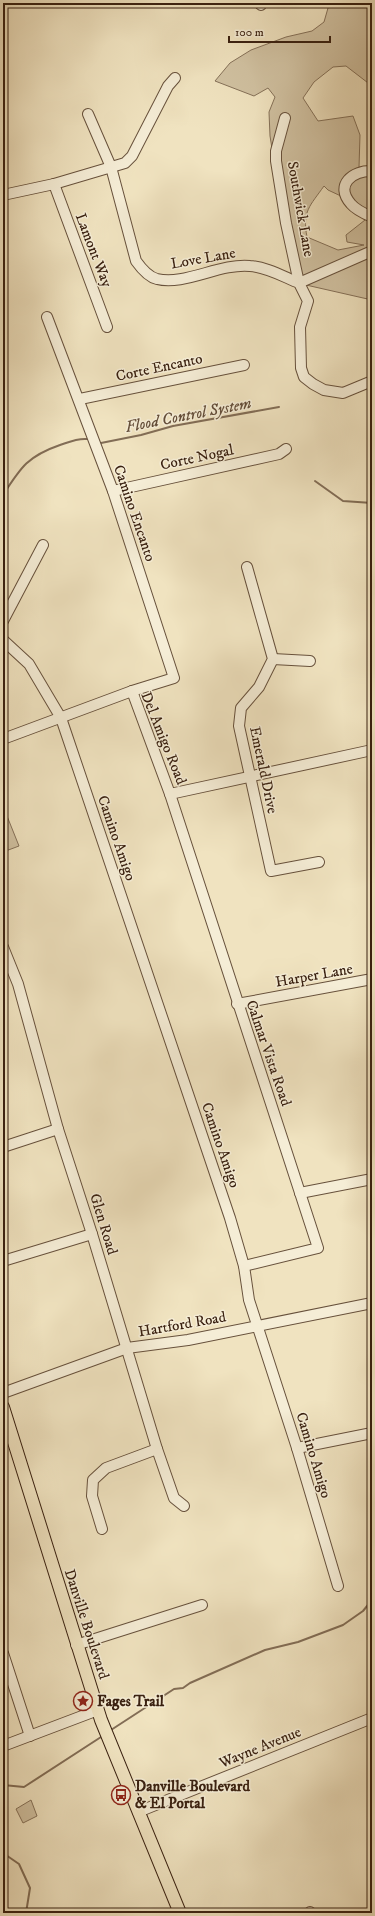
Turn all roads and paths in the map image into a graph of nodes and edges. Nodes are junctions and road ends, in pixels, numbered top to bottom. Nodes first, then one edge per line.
1 (175, 78) dead end
2 (88, 114) dead end
3 (285, 118) dead end
4 (111, 167) junction
5 (372, 171) edge
6 (54, 184) junction
7 (3, 195) edge
8 (372, 217) edge
9 (372, 251) edge
10 (300, 283) junction
11 (47, 317) dead end
12 (107, 327) dead end
13 (244, 365) dead end
14 (372, 381) edge
15 (80, 399) junction
16 (286, 449) dead end
17 (113, 491) junction
18 (43, 545) dead end
19 (247, 566) dead end
20 (3, 621) edge
21 (3, 640) edge
22 (273, 659) junction
23 (310, 661) dead end
24 (132, 691) junction
25 (61, 718) junction
26 (3, 739) edge
27 (372, 750) edge
28 (250, 777) junction
29 (170, 794) junction
30 (319, 862) dead end
31 (3, 947) edge
32 (372, 979) edge
33 (237, 1004) junction
34 (58, 1129) junction
35 (3, 1147) edge
36 (372, 1179) edge
37 (300, 1193) junction
38 (92, 1234) junction
39 (3, 1261) edge
40 (244, 1266) junction
41 (372, 1303) edge
42 (258, 1326) junction
43 (127, 1348) junction
44 (3, 1393) edge
45 (3, 1407) edge
46 (372, 1433) edge
47 (297, 1448) junction
48 (156, 1449) junction
49 (184, 1506) dead end
50 (102, 1529) dead end
51 (338, 1586) dead end
52 (202, 1605) dead end
53 (76, 1645) junction
54 (3, 1654) edge
55 (98, 1710) junction
56 (372, 1718) edge
57 (30, 1736) junction
58 (3, 1746) edge
59 (138, 1812) junction
60 (180, 1913) edge

1 - 4 street
2 - 4 street, Love Lane
3 - 10 street, Southwick Lane
4 - 6 street
4 - 10 street, Love Lane
5 - 8 street
6 - 7 street
6 - 12 street, Lamont Way
9 - 10 street
10 - 14 street
11 - 15 street, Camino Encanto
13 - 15 street, Corte Encanto
15 - 17 street, Camino Encanto
16 - 17 street, Corte Nogal
17 - 24 street, Camino Encanto
18 - 20 street
19 - 22 street
21 - 25 street, Camino Amigo
22 - 23 street
22 - 28 street, Emerald Drive
24 - 25 street, Del Amigo Road
24 - 29 street, Del Amigo Road
25 - 26 street, Del Amigo Road
25 - 40 street, Camino Amigo
27 - 28 street, Del Amigo Road
28 - 29 street, Del Amigo Road
28 - 30 street, Emerald Drive
29 - 33 street, Calmar Vista Road
31 - 34 street, Glen Road
32 - 33 street, Harper Lane
33 - 37 street, Calmar Vista Road
34 - 35 street
34 - 38 street, Glen Road
36 - 37 street
37 - 40 street, Calmar Vista Road
38 - 39 street
38 - 43 street, Glen Road
40 - 42 street, Camino Amigo
41 - 42 street, Hartford Road
42 - 43 street, Hartford Road
42 - 47 street, Camino Amigo
43 - 44 street, Hartford Road
43 - 48 street, Glen Road
45 - 53 main road, Danville Boulevard
46 - 47 street
47 - 51 street, Camino Amigo
48 - 49 street, Glen Road
48 - 50 street
52 - 53 street
53 - 55 main road, Danville Boulevard
54 - 57 street
55 - 57 street
55 - 59 main road, Danville Boulevard
56 - 59 street, Wayne Avenue
57 - 58 street
59 - 60 main road, Danville Boulevard

